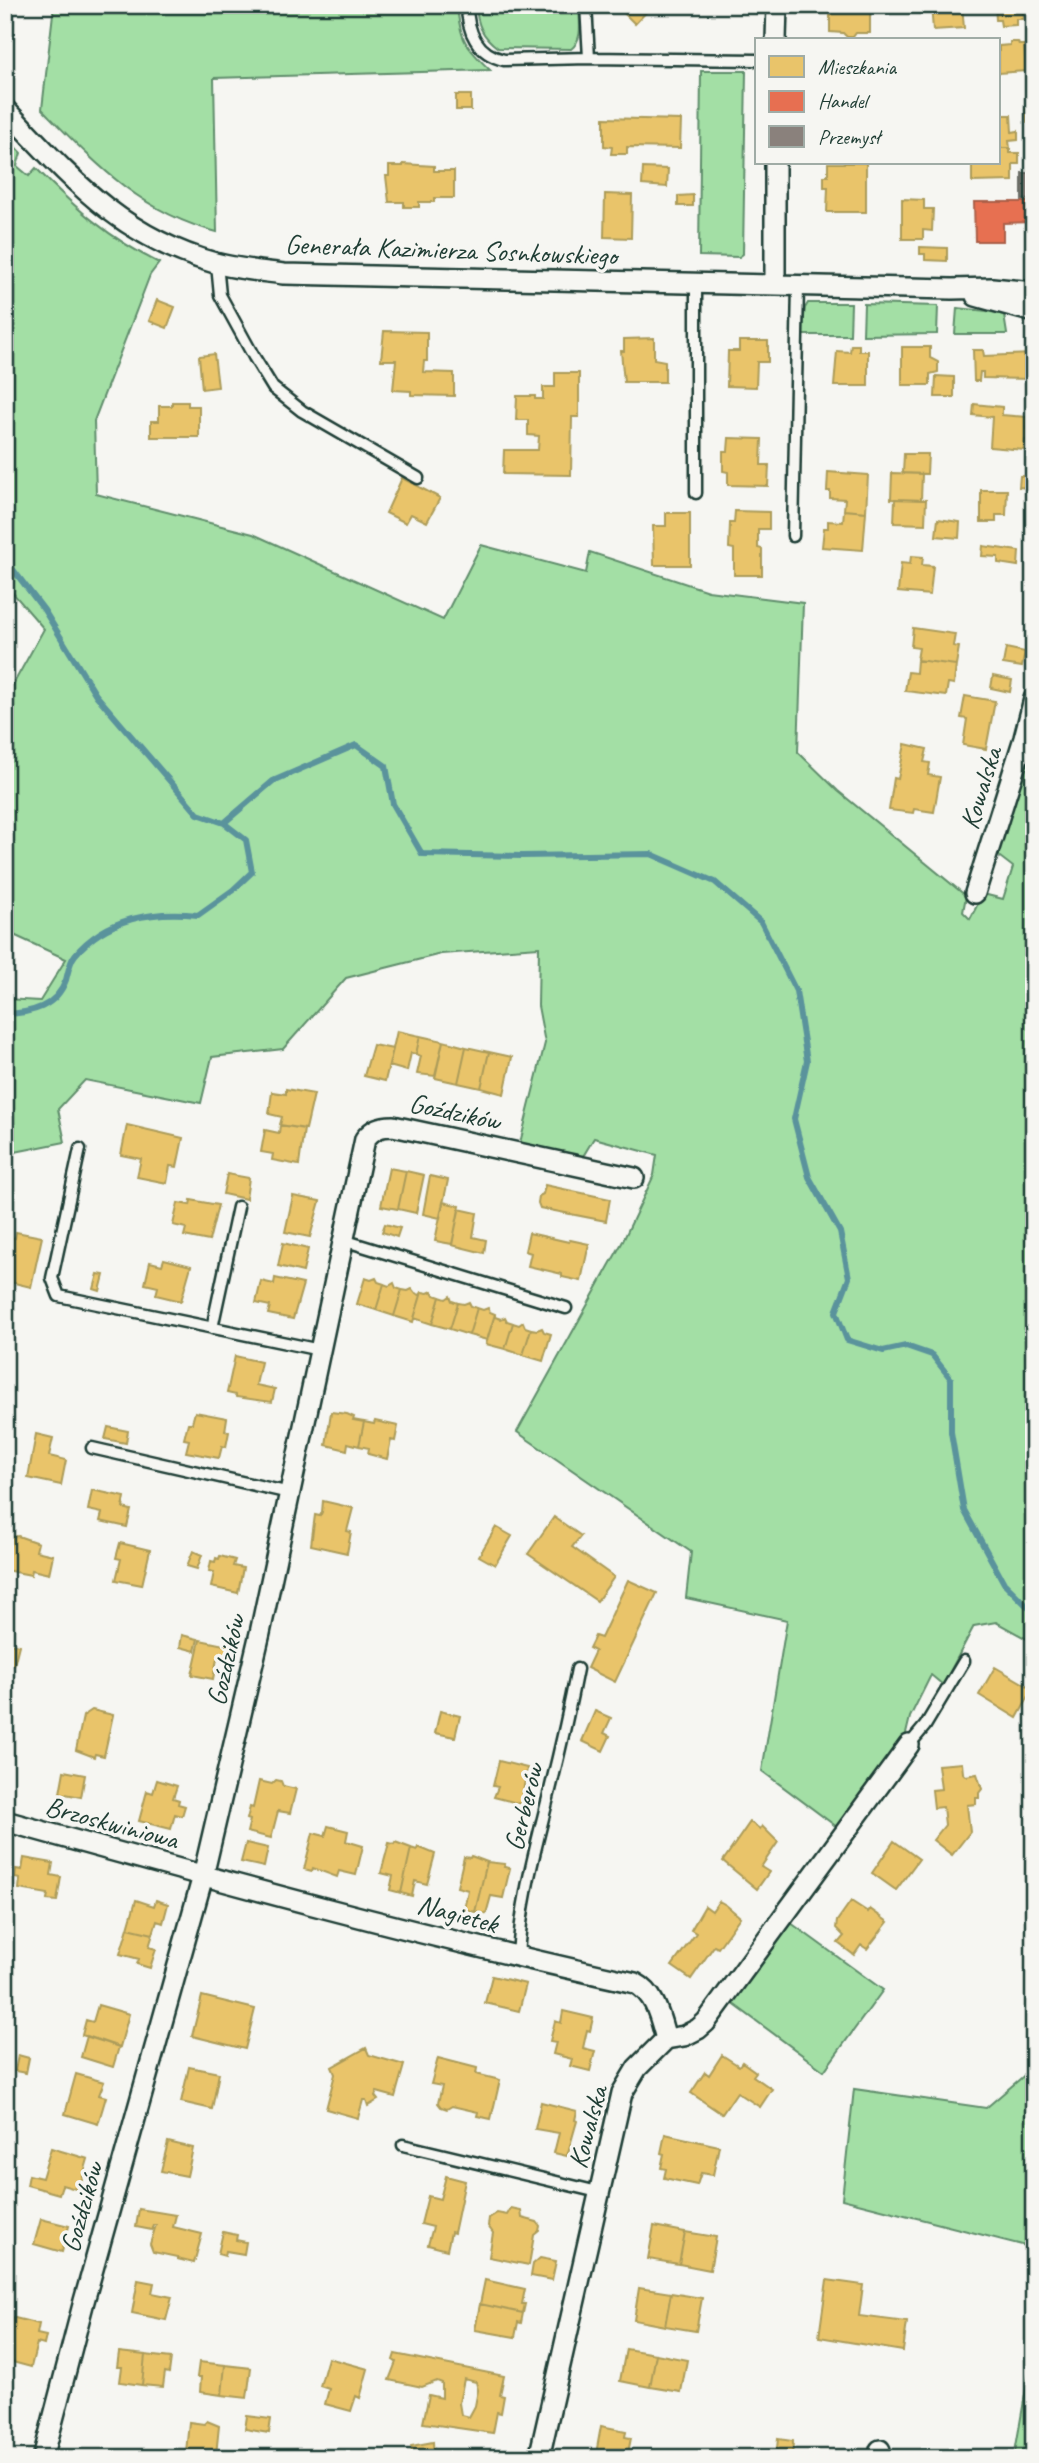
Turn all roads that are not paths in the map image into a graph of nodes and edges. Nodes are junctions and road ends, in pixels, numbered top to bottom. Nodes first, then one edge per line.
1 (467, 5) edge
2 (586, 5) edge
3 (777, 5) edge
4 (776, 38) edge
5 (589, 58) junction
6 (755, 60) edge
7 (5, 109) edge
8 (775, 164) edge
9 (217, 264) junction
10 (696, 283) junction
11 (775, 285) junction
12 (798, 285) junction
13 (952, 289) junction
14 (1034, 292) edge
15 (1034, 312) edge
16 (418, 478) dead end
17 (696, 493) dead end
18 (793, 536) dead end
19 (1034, 699) edge
20 (975, 893) dead end
21 (80, 1149) dead end
22 (634, 1178) dead end
23 (238, 1207) dead end
24 (343, 1240) junction
25 (566, 1308) dead end
26 (212, 1328) junction
27 (320, 1350) junction
28 (92, 1448) dead end
29 (290, 1493) junction
30 (964, 1661) dead end
31 (578, 1669) dead end
32 (909, 1745) joint
33 (5, 1821) edge
34 (203, 1876) junction
35 (518, 1958) junction
36 (666, 2039) junction
37 (403, 2145) dead end
38 (598, 2192) junction
39 (43, 2458) edge
40 (538, 2458) edge

1 - 5 lane
2 - 5 lane
3 - 4 street
5 - 6 lane
7 - 9 street, Generała Kazimierza Sosnkowskiego
8 - 11 street
9 - 10 street, Generała Kazimierza Sosnkowskiego
9 - 16 lane
10 - 11 street, Generała Kazimierza Sosnkowskiego
10 - 17 lane
11 - 12 street, Generała Kazimierza Sosnkowskiego
12 - 13 street, Generała Kazimierza Sosnkowskiego
12 - 18 lane
13 - 14 street, Generała Kazimierza Sosnkowskiego
13 - 15 street, Generała Kazimierza Sosnkowskiego
19 - 20 street, Kowalska
21 - 26 lane
22 - 24 street, Goździków
23 - 26 lane
24 - 25 lane
24 - 27 street, Goździków
26 - 27 lane
27 - 29 street, Goździków
28 - 29 lane
29 - 34 street, Goździków
30 - 32 lane
31 - 35 lane, Gerberów
32 - 36 street, Kowalska
33 - 34 street, Brzoskwiniowa
34 - 35 street, Nagietek
34 - 39 street, Goździków
35 - 36 street, Nagietek
36 - 38 street, Kowalska
37 - 38 lane
38 - 40 street, Kowalska

